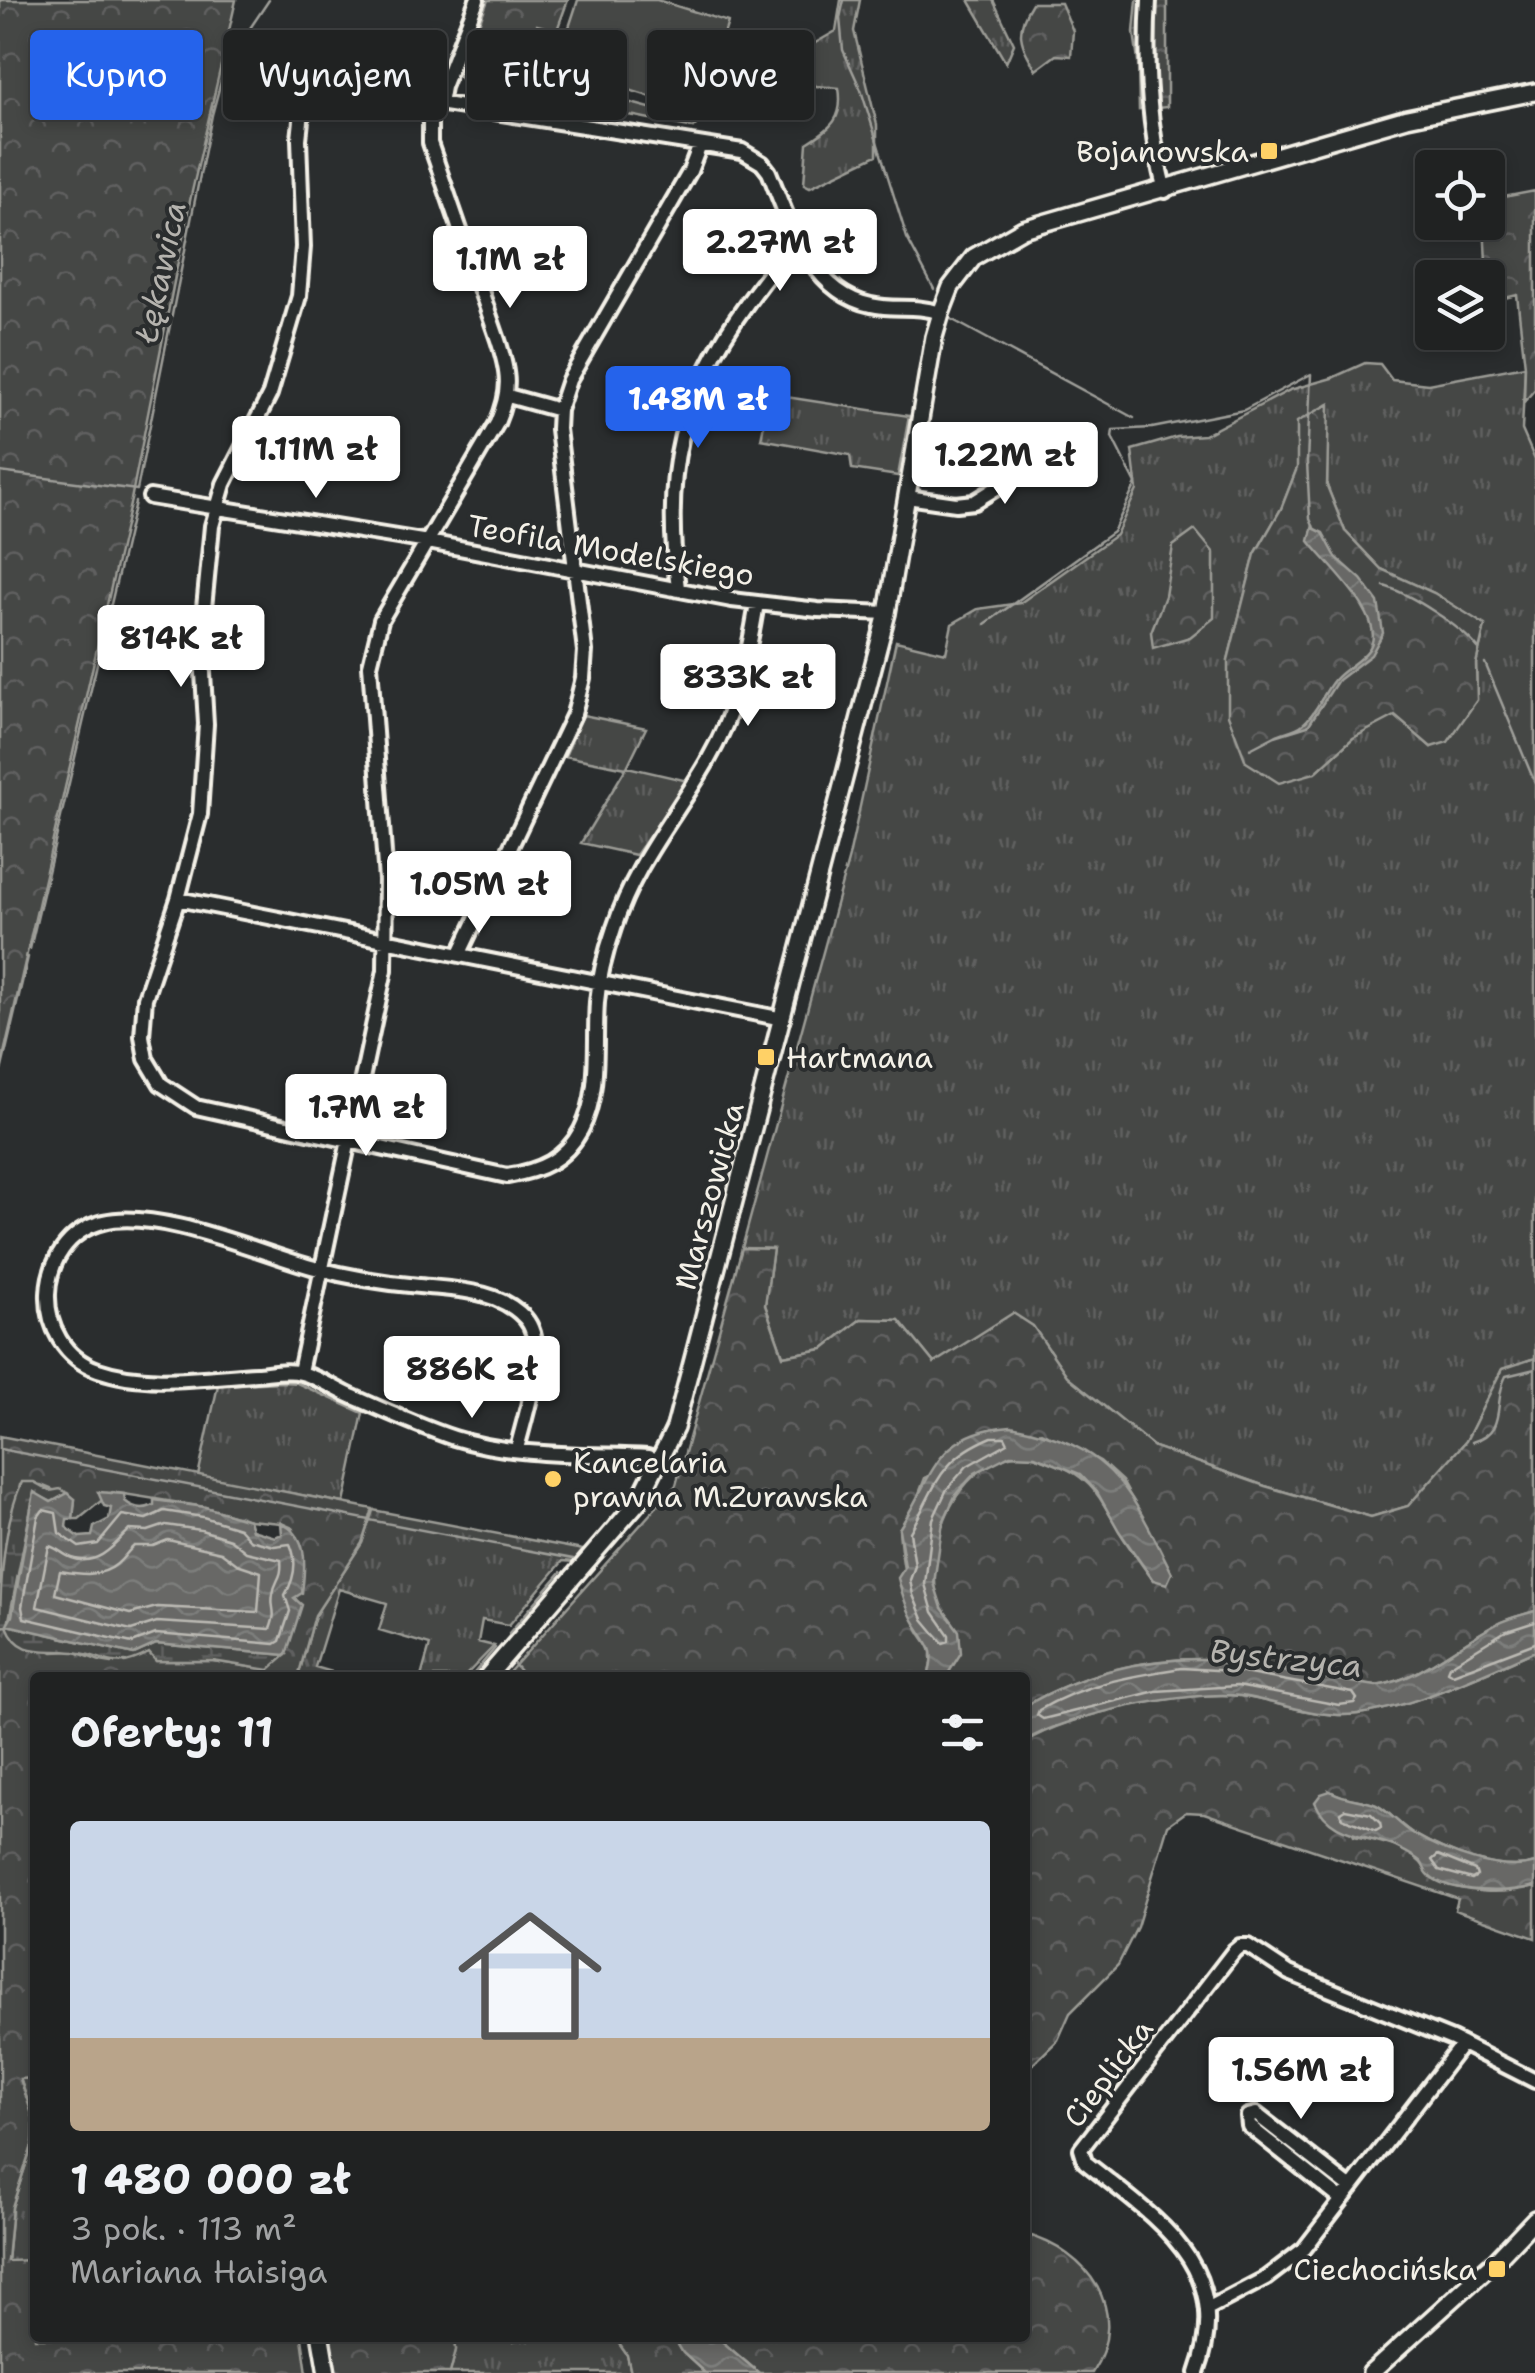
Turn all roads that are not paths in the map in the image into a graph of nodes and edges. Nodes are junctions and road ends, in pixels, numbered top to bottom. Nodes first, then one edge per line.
1 (476, 0) edge
2 (1149, 0) edge
3 (447, 74) edge
4 (1535, 92) edge
5 (447, 105) edge
6 (301, 120) edge
7 (433, 120) edge
8 (700, 145) junction
9 (1166, 191) junction
10 (800, 244) junction
11 (941, 313) junction
12 (508, 396) junction
13 (559, 410) junction
14 (1084, 434) dead end
15 (150, 497) dead end
16 (907, 497) junction
17 (217, 507) junction
18 (428, 542) junction
19 (576, 570) junction
20 (678, 588) junction
21 (758, 603) junction
22 (887, 613) junction
23 (386, 880) junction
24 (486, 898) junction
25 (178, 899) junction
26 (387, 941) junction
27 (460, 954) junction
28 (601, 981) junction
29 (783, 1019) junction
30 (349, 1140) junction
31 (320, 1270) junction
32 (300, 1372) junction
33 (517, 1449) junction
34 (660, 1464) junction
35 (491, 1672) edge
36 (1462, 2044) junction
37 (1535, 2081) edge
38 (1347, 2194) junction
39 (1535, 2220) edge
40 (1209, 2308) junction
41 (322, 2342) edge
42 (326, 2373) edge
43 (1197, 2373) edge
44 (1371, 2373) edge

1 - 3 street
2 - 9 street
4 - 9 street, Marszowicka
5 - 8 street
6 - 17 street
7 - 12 street
8 - 10 street
8 - 13 street
9 - 11 street, Marszowicka
10 - 11 street
10 - 20 street
11 - 16 street, Marszowicka
12 - 13 street
12 - 18 street
13 - 19 street
14 - 16 street
15 - 17 street, Teofila Modelskiego
16 - 22 street, Marszowicka
17 - 18 street, Teofila Modelskiego
17 - 25 street
18 - 19 street, Teofila Modelskiego
18 - 23 street
19 - 20 street, Teofila Modelskiego
19 - 24 street
20 - 21 street, Teofila Modelskiego
21 - 22 street, Teofila Modelskiego
21 - 28 street
22 - 29 street, Marszowicka
23 - 24 street
23 - 26 street
24 - 27 street
25 - 26 street
25 - 30 street
26 - 27 street
26 - 30 street
27 - 28 street
28 - 29 street
28 - 30 street
29 - 34 street, Marszowicka
30 - 31 street
31 - 32 street
31 - 32 street
31 - 33 street
32 - 33 street
33 - 34 street
34 - 35 street, Marszowicka
36 - 37 street
36 - 38 street
36 - 40 street, Cieplicka
38 - 38 street
38 - 40 street
39 - 44 street
40 - 43 street
41 - 42 street

